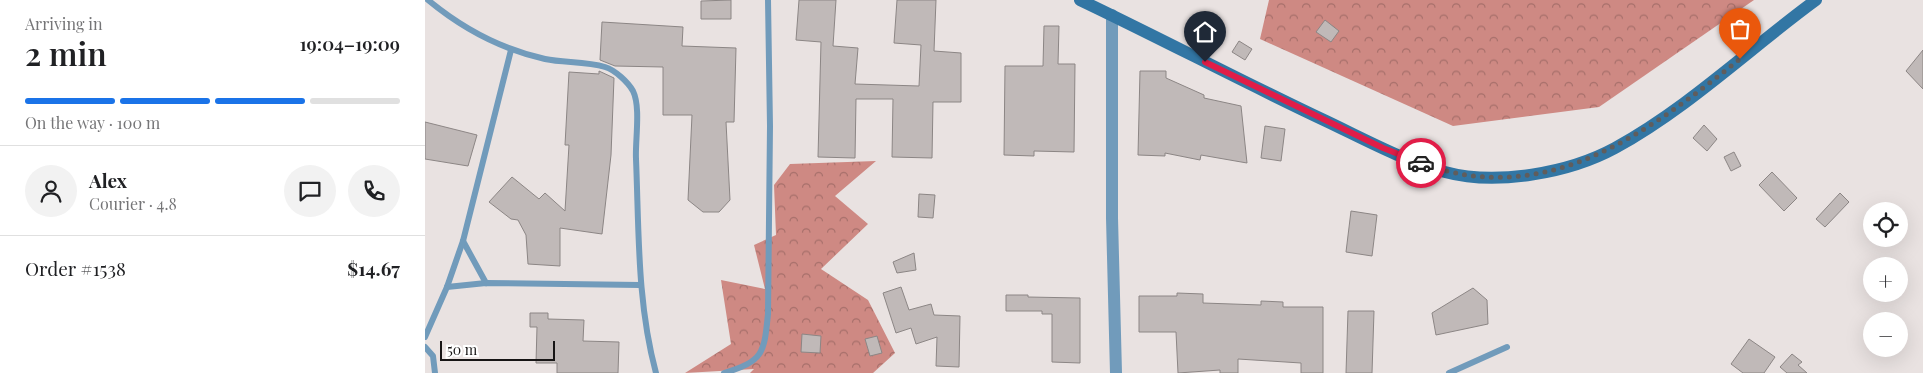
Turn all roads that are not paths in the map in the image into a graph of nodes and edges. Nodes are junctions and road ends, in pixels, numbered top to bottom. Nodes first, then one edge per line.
1 (428, 0) edge
2 (768, 0) edge
3 (1080, 0) edge
4 (1816, 0) edge
5 (1112, 16) junction
6 (511, 50) junction
7 (463, 241) junction
8 (486, 283) junction
9 (641, 285) junction
10 (447, 287) junction
11 (425, 338) edge
12 (425, 347) edge
13 (1507, 347) dead end
14 (435, 373) edge
15 (656, 373) edge
16 (725, 373) edge
17 (1116, 373) edge
18 (1449, 373) edge

1 - 6 lane
2 - 16 lane
3 - 5 main road
4 - 5 main road
5 - 17 street
6 - 7 lane
6 - 9 lane
7 - 8 lane
7 - 10 lane
8 - 9 lane
8 - 10 lane
9 - 15 lane
10 - 11 lane
12 - 14 lane
13 - 18 lane

